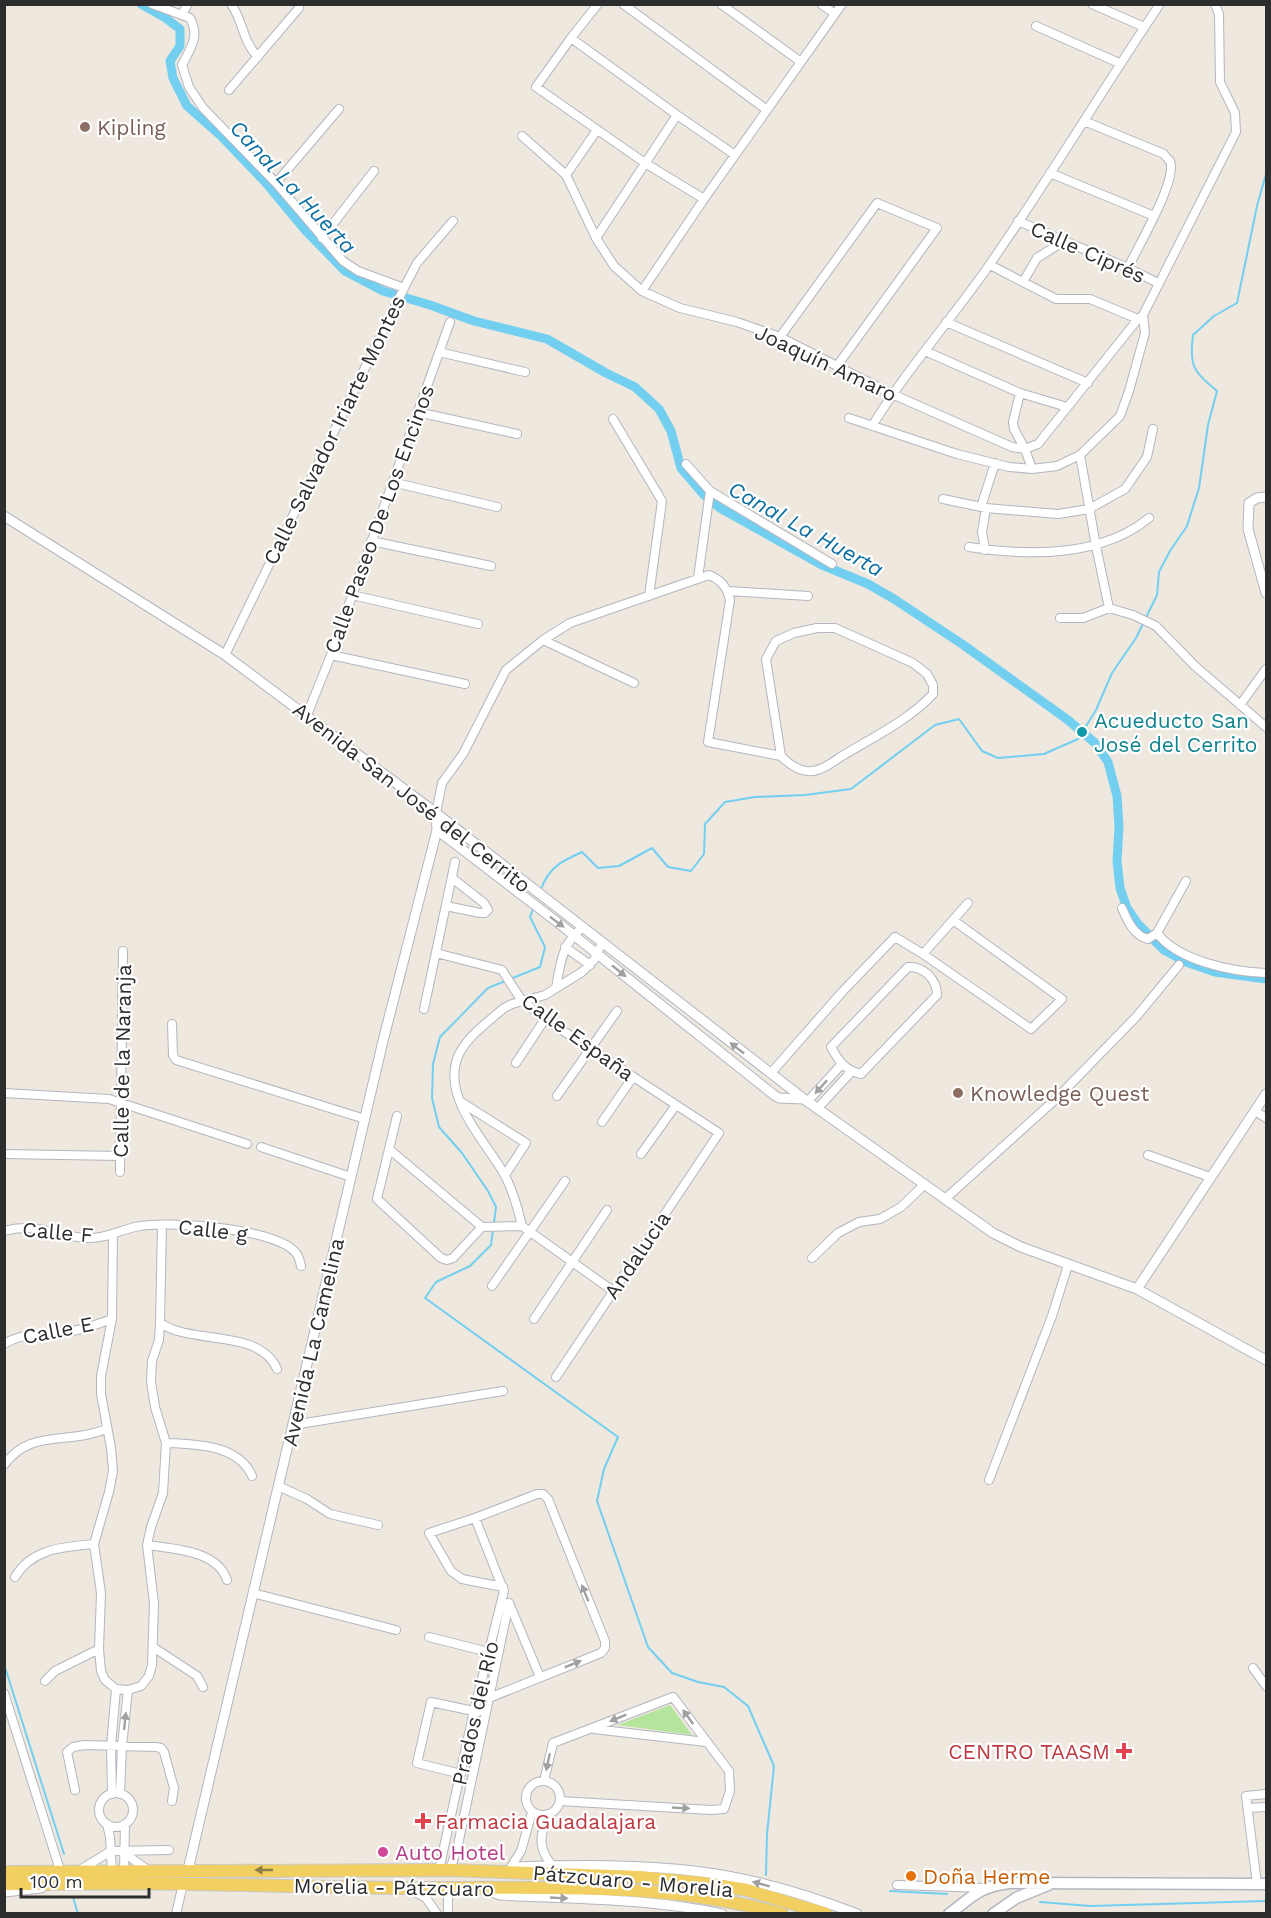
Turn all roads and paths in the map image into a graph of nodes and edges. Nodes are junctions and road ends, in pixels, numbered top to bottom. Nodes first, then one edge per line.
1 (152, 4) edge
2 (188, 4) edge
3 (231, 4) edge
4 (598, 4) edge
5 (623, 4) edge
6 (721, 4) edge
7 (821, 4) edge
8 (842, 4) edge
9 (1092, 4) edge
10 (1160, 4) edge
11 (1215, 4) edge
12 (299, 8) dead end
13 (182, 14) junction
14 (835, 15) junction
15 (1036, 26) dead end
16 (1144, 27) junction
17 (571, 38) junction
18 (258, 57) junction
19 (801, 62) junction
20 (1119, 63) junction
21 (229, 90) dead end
22 (339, 109) dead end
23 (767, 110) junction
24 (677, 115) junction
25 (1084, 121) junction
26 (597, 130) junction
27 (522, 136) dead end
28 (735, 155) junction
29 (645, 163) junction
30 (374, 171) dead end
31 (1050, 173) junction
32 (566, 175) junction
33 (276, 183) junction
34 (704, 199) junction
35 (1154, 216) junction
36 (453, 221) dead end
37 (1018, 221) junction
38 (322, 238) junction
39 (596, 238) junction
40 (1064, 241) junction
41 (990, 265) junction
42 (1128, 268) junction
43 (1023, 282) junction
44 (1158, 283) junction
45 (403, 289) junction
46 (642, 291) junction
47 (1141, 316) junction
48 (450, 322) dead end
49 (946, 322) junction
50 (780, 337) junction
51 (925, 351) junction
52 (439, 352) junction
53 (837, 366) junction
54 (525, 372) dead end
55 (1088, 383) junction
56 (1020, 393) junction
57 (892, 394) junction
58 (1066, 407) junction
59 (417, 411) junction
60 (613, 418) dead end
61 (849, 418) dead end
62 (872, 426) junction
63 (1153, 429) dead end
64 (517, 434) dead end
65 (1025, 448) junction
66 (1080, 455) junction
67 (995, 463) junction
68 (686, 464) dead end
69 (1032, 469) junction
70 (392, 482) junction
71 (710, 492) junction
72 (1266, 497) edge
73 (943, 499) dead end
74 (497, 507) dead end
75 (983, 508) junction
76 (1089, 509) junction
77 (4, 516) edge
78 (1149, 518) dead end
79 (371, 541) junction
80 (1096, 546) junction
81 (969, 547) dead end
82 (985, 550) junction
83 (832, 564) dead end
84 (491, 566) dead end
85 (698, 578) junction
86 (728, 591) junction
87 (1266, 593) edge
88 (352, 595) junction
89 (649, 596) junction
90 (808, 596) dead end
91 (1109, 608) junction
92 (1060, 618) dead end
93 (477, 624) dead end
94 (543, 640) junction
95 (225, 655) junction
96 (331, 655) junction
97 (1266, 669) edge
98 (634, 683) dead end
99 (465, 684) dead end
100 (1240, 705) junction
101 (307, 715) junction
102 (1266, 727) edge
103 (781, 756) junction
104 (435, 813) junction
105 (436, 830) junction
106 (455, 862) dead end
107 (452, 878) junction
108 (1186, 881) dead end
109 (968, 903) dead end
110 (446, 906) junction
111 (1122, 908) dead end
112 (953, 920) junction
113 (582, 928) junction
114 (573, 934) junction
115 (1153, 936) junction
116 (602, 943) junction
117 (565, 947) junction
118 (123, 951) dead end
119 (436, 953) junction
120 (598, 954) junction
121 (923, 954) junction
122 (590, 965) junction
123 (1179, 965) dead end
124 (1266, 973) edge
125 (555, 988) junction
126 (522, 1001) junction
127 (424, 1009) dead end
128 (617, 1011) dead end
129 (545, 1019) junction
130 (172, 1024) dead end
131 (590, 1048) junction
132 (516, 1063) dead end
133 (841, 1065) junction
134 (851, 1072) junction
135 (771, 1073) junction
136 (633, 1077) junction
137 (784, 1083) junction
138 (4, 1093) edge
139 (1266, 1094) edge
140 (774, 1095) junction
141 (557, 1096) dead end
142 (806, 1100) junction
143 (461, 1102) junction
144 (121, 1103) junction
145 (676, 1105) junction
146 (817, 1108) junction
147 (1255, 1111) junction
148 (397, 1116) dead end
149 (1266, 1118) edge
150 (365, 1119) junction
151 (602, 1122) dead end
152 (719, 1133) joint
153 (247, 1144) dead end
154 (261, 1147) dead end
155 (389, 1149) junction
156 (4, 1154) edge
157 (641, 1154) dead end
158 (1148, 1155) dead end
159 (120, 1156) junction
160 (120, 1172) dead end
161 (505, 1175) junction
162 (351, 1177) junction
163 (1210, 1177) junction
164 (565, 1181) dead end
165 (925, 1184) junction
166 (945, 1199) junction
167 (607, 1210) dead end
168 (162, 1226) junction
169 (522, 1226) junction
170 (485, 1227) junction
171 (4, 1231) edge
172 (530, 1233) junction
173 (112, 1235) junction
174 (812, 1258) dead end
175 (573, 1261) junction
176 (1068, 1265) junction
177 (301, 1266) dead end
178 (492, 1286) dead end
179 (1137, 1289) junction
180 (613, 1291) junction
181 (112, 1318) junction
182 (534, 1319) dead end
183 (160, 1323) junction
184 (4, 1344) edge
185 (1266, 1360) edge
186 (277, 1369) dead end
187 (556, 1377) dead end
188 (503, 1391) dead end
189 (293, 1425) junction
190 (107, 1429) junction
191 (166, 1443) junction
192 (4, 1465) edge
193 (252, 1476) dead end
194 (989, 1480) dead end
195 (278, 1486) junction
196 (475, 1518) junction
197 (378, 1525) dead end
198 (94, 1544) junction
199 (147, 1545) junction
200 (15, 1577) dead end
201 (227, 1580) dead end
202 (504, 1589) junction
203 (253, 1593) junction
204 (509, 1603) junction
205 (396, 1630) dead end
206 (429, 1637) dead end
207 (153, 1647) junction
208 (99, 1649) junction
209 (489, 1652) junction
210 (498, 1654) junction
211 (1253, 1668) dead end
212 (540, 1677) junction
213 (45, 1682) dead end
214 (1266, 1686) edge
215 (202, 1687) dead end
216 (116, 1689) junction
217 (128, 1690) junction
218 (4, 1693) edge
219 (489, 1698) junction
220 (474, 1711) junction
221 (485, 1713) junction
222 (591, 1729) junction
223 (706, 1742) junction
224 (111, 1746) junction
225 (122, 1746) junction
226 (461, 1774) junction
227 (544, 1782) junction
228 (75, 1790) dead end
229 (116, 1794) junction
230 (1266, 1794) edge
231 (172, 1801) dead end
232 (560, 1801) junction
233 (1266, 1807) edge
234 (1248, 1808) junction
235 (532, 1812) junction
236 (550, 1814) junction
237 (107, 1824) junction
238 (125, 1824) junction
239 (169, 1850) dead end
240 (111, 1851) junction
241 (124, 1852) junction
242 (553, 1866) junction
243 (511, 1867) junction
244 (148, 1870) junction
245 (188, 1870) junction
246 (444, 1870) junction
247 (490, 1870) junction
248 (118, 1871) junction
249 (4, 1872) edge
250 (77, 1872) junction
251 (61, 1873) junction
252 (1054, 1883) junction
253 (4, 1884) edge
254 (54, 1884) junction
255 (183, 1884) junction
256 (1262, 1884) edge
257 (897, 1885) dead end
258 (407, 1888) junction
259 (447, 1888) junction
260 (481, 1888) junction
261 (984, 1888) junction
262 (4, 1892) edge
263 (950, 1913) edge
264 (176, 1914) edge
265 (437, 1914) edge
266 (448, 1914) edge
267 (722, 1914) edge
268 (782, 1914) edge
269 (826, 1914) edge
270 (857, 1914) edge
271 (993, 1914) edge

1 - 13 street
2 - 13 street
3 - 18 street
4 - 17 street
5 - 23 street
6 - 19 street
7 - 14 street
8 - 14 street
9 - 16 street
10 - 16 street
11 - 44 street
12 - 18 street
13 - 33 street, Calle Salvador Iriarte Montes
14 - 19 street
15 - 20 street
16 - 20 street
17 - 24 street
17 - 26 street
18 - 21 street
19 - 23 street
20 - 25 street
22 - 33 street
23 - 28 street
24 - 28 street
24 - 29 street
25 - 31 street
25 - 35 street
26 - 29 street
26 - 32 street
27 - 32 street, Joaquín Amaro
28 - 34 street
29 - 34 street
29 - 39 street
30 - 38 street
31 - 35 street
31 - 37 street
32 - 39 street, Joaquín Amaro
33 - 38 street, Calle Salvador Iriarte Montes
34 - 46 street
35 - 42 street
36 - 45 street
37 - 40 street, Calle Ciprés
37 - 41 street
38 - 45 street, Calle Salvador Iriarte Montes
39 - 46 street, Joaquín Amaro
40 - 42 street, Calle Ciprés
40 - 43 street
41 - 43 street
41 - 49 street
42 - 44 street, Calle Ciprés
43 - 47 street
44 - 47 street
45 - 95 street, Calle Salvador Iriarte Montes
46 - 50 street, Joaquín Amaro
47 - 55 street
47 - 66 street
48 - 52 street, Calle Paseo De Los Encinos
49 - 51 street
49 - 55 street
50 - 53 street, Joaquín Amaro
50 - 53 street
51 - 56 street
51 - 57 street
52 - 54 street
52 - 59 street, Calle Paseo De Los Encinos
53 - 57 street, Joaquín Amaro
55 - 58 street
56 - 58 street
56 - 65 street
57 - 62 street
57 - 65 street, Joaquín Amaro
58 - 65 street
59 - 64 street
59 - 70 street, Calle Paseo De Los Encinos
60 - 89 street
61 - 62 street
62 - 67 street
63 - 76 street
65 - 69 street
66 - 69 street
66 - 76 street
67 - 69 street
67 - 75 street
68 - 71 street
70 - 74 street
70 - 79 street, Calle Paseo De Los Encinos
71 - 83 street
71 - 85 street
72 - 87 street
73 - 75 street
75 - 76 street
75 - 82 street
76 - 80 street
77 - 95 street, Avenida San José del Cerrito
78 - 80 street
79 - 84 street
79 - 88 street, Calle Paseo De Los Encinos
80 - 82 street
80 - 91 street
81 - 82 street
85 - 86 street
85 - 89 street
86 - 90 street
86 - 103 street
88 - 93 street
88 - 96 street, Calle Paseo De Los Encinos
89 - 94 street
91 - 92 street
91 - 100 street
94 - 98 street
94 - 104 street
95 - 101 street, Avenida San José del Cerrito
96 - 99 street
96 - 101 street, Calle Paseo De Los Encinos
97 - 100 street
100 - 102 street
101 - 104 street, Avenida San José del Cerrito
103 - 103 street
104 - 105 street, Avenida La Camelina
104 - 113 street, Avenida San José del Cerrito
105 -> 114 street, Avenida San José del Cerrito
105 - 150 street, Avenida La Camelina
106 - 107 street
107 - 110 street
107 - 110 street
108 - 115 street
109 - 112 street
110 - 119 street
111 - 115 street
112 - 121 street
112 - 121 street
113 - 114 street, Calle España
113 - 116 street, Avenida San José del Cerrito
114 - 117 street, Calle España
114 - 120 street, Avenida San José del Cerrito
115 - 124 street
116 - 120 street, Calle España
135 -> 116 street, Avenida San José del Cerrito
117 - 122 street
117 - 125 street, Calle España
118 - 144 street, Calle de la Naranja
119 - 126 street, Calle España
119 - 127 street
120 - 122 street, Calle España
120 -> 140 street, Avenida San José del Cerrito
121 - 135 street
122 - 125 street, Calle España
123 - 166 street
125 - 126 street
126 - 129 street, Calle España
126 - 143 street
128 - 131 street
129 - 131 street, Calle España
129 - 132 street
130 - 150 street
131 - 136 street, Calle España
131 - 141 street
133 - 134 street
133 - 134 street
133 -> 142 street
134 - 146 street
135 - 137 street, Avenida San José del Cerrito
136 - 145 street, Calle España
136 - 151 street
137 - 140 street
137 - 142 street, Avenida San José del Cerrito
138 - 144 street
139 - 147 street
140 - 142 street, Avenida San José del Cerrito
142 - 146 street, Avenida San José del Cerrito
143 - 161 street
143 - 161 street
144 - 153 street
144 - 159 street, Calle de la Naranja
145 - 152 street, Calle España
145 - 157 street
146 - 165 street, Avenida San José del Cerrito
147 - 149 street
147 - 163 street
148 - 155 street
150 - 162 street, Avenida La Camelina
152 - 180 street, Andalucia
154 - 162 street
155 - 170 street
155 - 170 street
156 - 159 street
158 - 163 street
159 - 160 street, Calle de la Naranja
161 - 169 street
162 - 189 street, Avenida La Camelina
163 - 179 street
164 - 172 street
165 - 166 street, Avenida San José del Cerrito
165 - 174 street
166 - 176 street, Avenida San José del Cerrito
167 - 175 street
168 - 173 street, Calle g
168 - 177 street, Calle g
168 - 183 street
169 - 170 street
169 - 172 street
171 - 173 street, Calle F
172 - 175 street
172 - 178 street
173 - 181 street
175 - 180 street
175 - 182 street
176 - 179 street, Avenida San José del Cerrito
176 - 194 street
179 - 185 street, Avenida San José del Cerrito
180 - 187 street, Andalucia
181 - 184 street, Calle E
181 - 190 street
183 - 186 street
183 - 191 street
188 - 189 street
189 - 195 street, Avenida La Camelina
190 - 192 street
190 - 198 street
191 - 193 street
191 - 199 street
195 - 197 street
195 - 203 street, Avenida La Camelina
196 - 202 street
196 - 202 street
212 -> 196 street
198 - 200 street
198 - 208 street
199 - 201 street
199 - 207 street
202 - 204 street
202 - 209 street, Prados del Río
203 - 205 street
203 - 245 street, Avenida La Camelina
204 - 210 street
204 - 212 street
206 - 209 street
207 - 215 street
207 - 217 street
208 - 213 street
208 - 216 street
209 - 210 street
209 - 220 street, Prados del Río
210 - 219 street
211 - 214 street
212 - 219 street
216 - 217 street
216 - 224 street
225 -> 217 street
218 - 251 street
219 - 221 street
220 - 221 street
220 - 226 street, Prados del Río
220 - 226 street
221 - 246 street
222 - 223 street
223 -> 222 street
222 -> 227 street
232 -> 223 street
224 - 225 street
224 - 228 street
224 - 229 street
225 - 229 street
225 - 231 street
226 - 246 street, Prados del Río
227 - 232 street
227 - 235 street
229 - 237 street
229 - 238 street
230 - 234 street
232 - 236 street
233 - 234 street
234 - 256 street
235 - 236 street
235 - 243 street
236 - 242 street
237 - 238 street
237 - 240 street
238 - 241 street
239 - 241 street
240 - 241 street
240 - 248 street
240 - 250 street
241 - 244 street
241 - 248 street
242 - 243 street
270 -> 242 street
243 - 247 street
244 - 245 main road, Pátzcuaro - Morelia
244 - 248 main road, Pátzcuaro - Morelia
246 -> 245 main road, Pátzcuaro - Morelia
246 - 247 main road, Pátzcuaro - Morelia
247 - 269 main road, Pátzcuaro - Morelia
248 - 250 main road, Pátzcuaro - Morelia
249 - 251 main road, Pátzcuaro - Morelia
250 - 251 main road, Pátzcuaro - Morelia
252 - 256 main road
252 - 261 main road
252 - 271 main road
253 - 254 main road, Morelia - Pátzcuaro
254 - 255 main road, Morelia - Pátzcuaro
254 - 262 street
255 - 258 main road, Morelia - Pátzcuaro
255 - 264 street
257 - 261 street
258 - 259 main road, Morelia - Pátzcuaro
258 - 265 street
259 - 260 main road, Morelia - Pátzcuaro
259 - 266 street
260 -> 267 street
260 - 268 main road, Morelia - Pátzcuaro
261 - 263 main road

